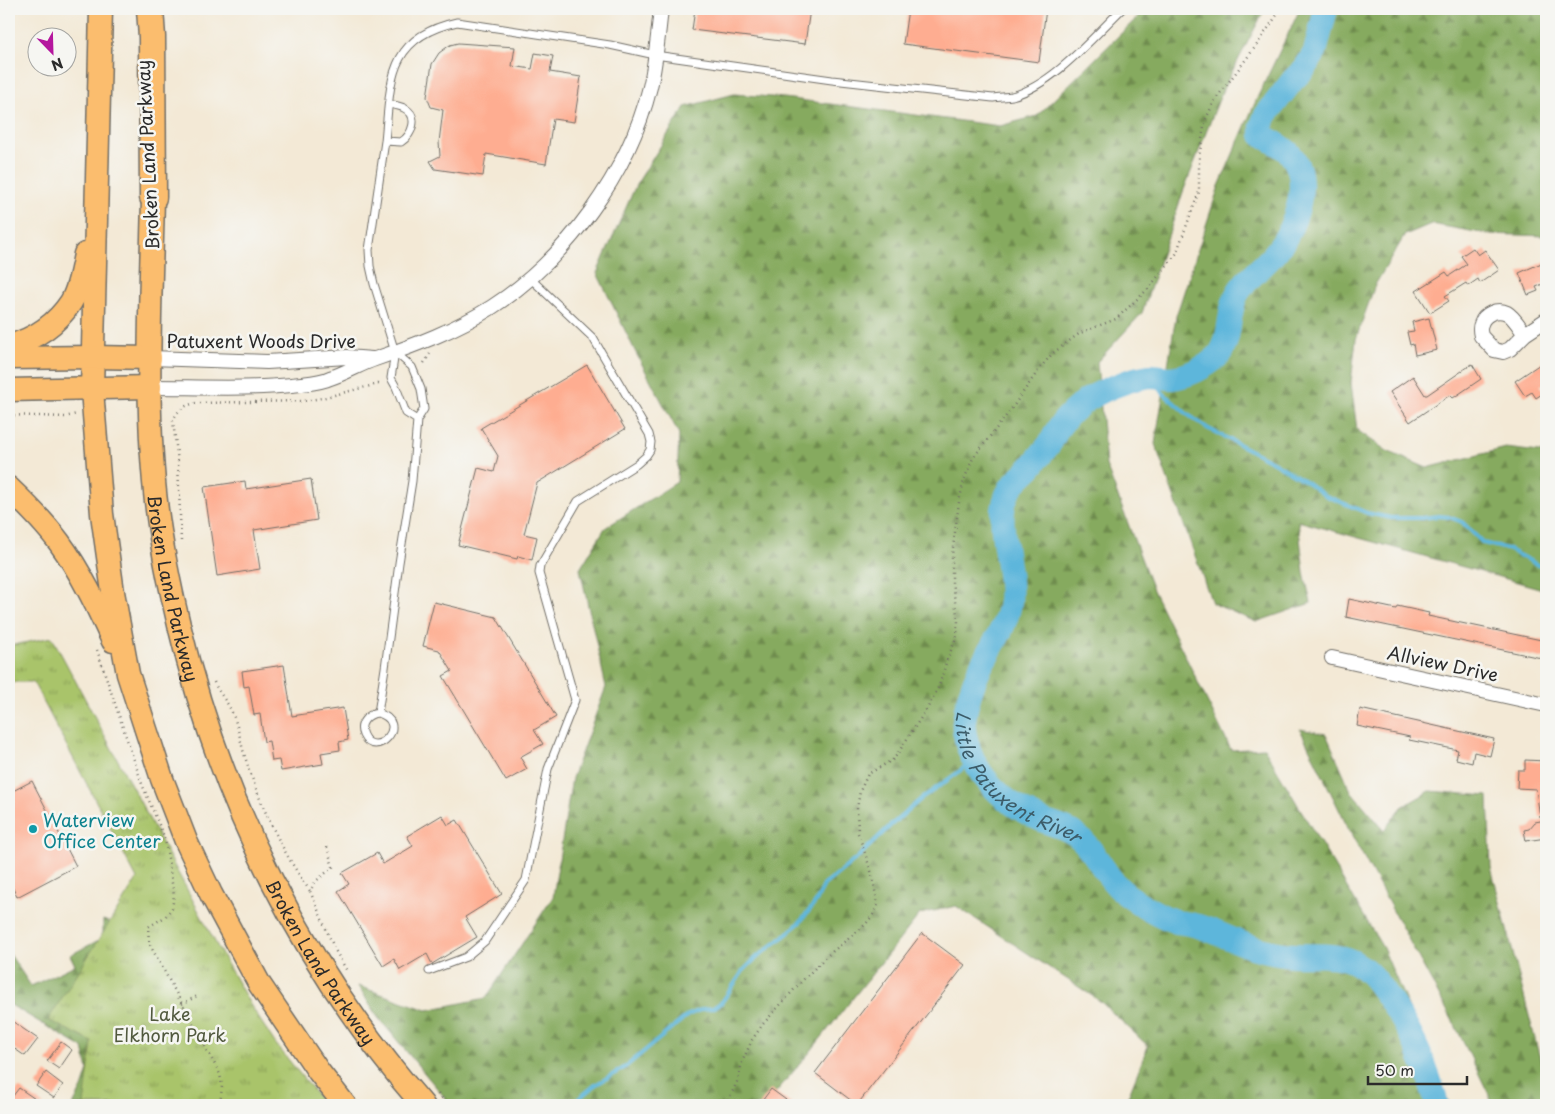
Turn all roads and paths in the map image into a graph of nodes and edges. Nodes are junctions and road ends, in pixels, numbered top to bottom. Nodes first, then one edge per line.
1 (101, 9) edge
2 (138, 9) edge
3 (150, 9) edge
4 (661, 9) edge
5 (1122, 9) edge
6 (1282, 9) edge
7 (656, 55) junction
8 (388, 104) junction
9 (385, 141) junction
10 (153, 196) junction
11 (96, 197) junction
12 (530, 278) junction
13 (1546, 320) edge
14 (1525, 334) dead end
15 (9, 346) edge
16 (395, 352) junction
17 (93, 357) junction
18 (9, 358) edge
19 (150, 358) junction
20 (373, 359) junction
21 (374, 385) dead end
22 (382, 385) dead end
23 (150, 388) junction
24 (9, 390) edge
25 (92, 390) junction
26 (178, 412) dead end
27 (80, 414) dead end
28 (9, 415) edge
29 (417, 420) junction
30 (9, 488) edge
31 (181, 541) dead end
32 (97, 648) dead end
33 (1332, 658) dead end
34 (128, 674) junction
35 (212, 676) dead end
36 (1546, 705) edge
37 (378, 713) junction
38 (327, 847) dead end
39 (310, 891) junction
40 (429, 971) dead end
41 (350, 977) dead end
42 (199, 995) dead end
43 (182, 1004) junction
44 (429, 1098) edge
45 (220, 1105) edge
46 (345, 1105) edge
47 (448, 1105) edge
48 (726, 1105) edge

1 - 11 main road
2 - 10 main road, Broken Land Parkway
3 - 10 highway
4 - 7 street, Patuxent Woods Drive
5 - 7 lane
6 - 48 path
7 - 8 lane
7 - 12 street, Patuxent Woods Drive
8 - 9 lane
8 - 9 lane
9 - 16 lane
10 - 19 main road, Broken Land Parkway
11 - 15 main road
11 - 17 main road
12 - 16 street, Patuxent Woods Drive
12 - 40 lane
13 - 14 street
16 - 20 street, Patuxent Woods Drive
16 - 29 lane
16 - 29 lane
17 - 18 main road
17 - 19 main road
17 - 25 main road
19 - 20 street, Patuxent Woods Drive
19 - 23 main road, Broken Land Parkway
20 - 23 street, Patuxent Woods Drive
21 - 22 path
23 - 25 main road
23 - 44 main road, Broken Land Parkway
24 - 25 main road
25 - 34 main road
26 - 31 path
27 - 28 path
29 - 37 lane
30 - 34 main road
32 - 43 path
33 - 36 street, Allview Drive
34 - 46 main road
35 - 39 path
37 - 37 lane
38 - 39 path
39 - 41 path
42 - 43 path
43 - 45 path
44 - 47 path

